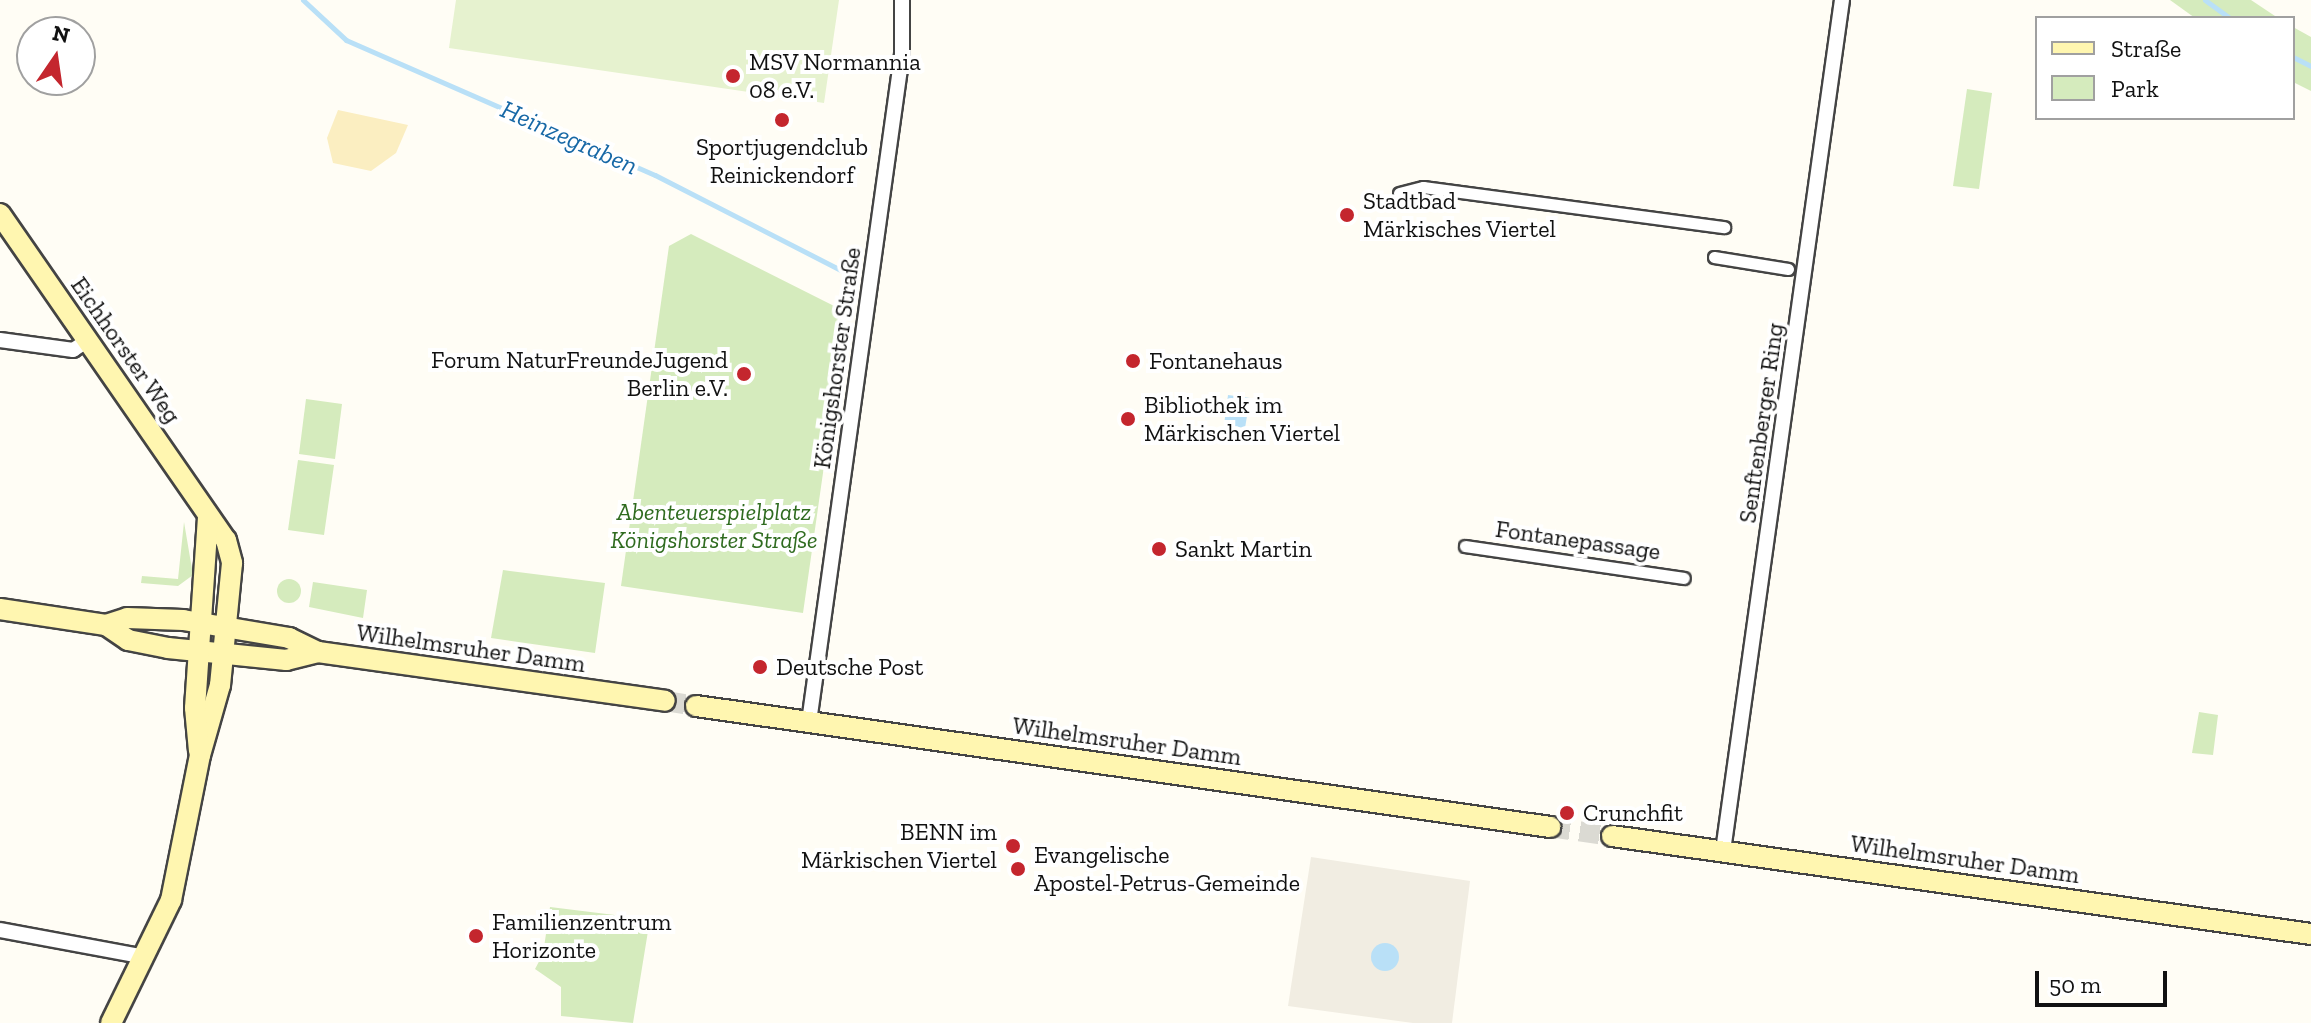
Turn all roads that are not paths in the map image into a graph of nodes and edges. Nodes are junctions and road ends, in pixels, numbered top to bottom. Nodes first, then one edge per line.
1 (902, 0) edge
2 (1842, 0) edge
3 (1399, 193) dead end
4 (0, 214) edge
5 (1724, 227) dead end
6 (1714, 257) dead end
7 (1788, 269) dead end
8 (0, 340) edge
9 (87, 341) junction
10 (208, 516) junction
11 (1465, 546) dead end
12 (1684, 578) dead end
13 (0, 609) edge
14 (203, 623) junction
15 (106, 625) junction
16 (228, 627) junction
17 (199, 652) junction
18 (318, 652) junction
19 (224, 654) junction
20 (665, 701) tunnel mouth
21 (696, 706) tunnel mouth
22 (809, 722) junction
23 (200, 755) junction
24 (1550, 827) tunnel mouth
25 (1612, 836) tunnel mouth
26 (1723, 851) junction
27 (0, 930) edge
28 (2311, 934) edge
29 (145, 957) junction
30 (111, 1023) edge

1 - 22 street, Königshorster Straße
2 - 26 street, Senftenberger Ring
3 - 5 street
4 - 9 main road, Eichhorster Weg
6 - 7 street
8 - 9 street
9 - 10 main road, Eichhorster Weg
10 - 14 main road
10 - 16 main road, Eichhorster Weg
11 - 12 street, Fontanepassage
13 - 15 main road, Wilhelmsruher Damm
14 - 15 main road, Wilhelmsruher Damm
14 - 16 main road, Wilhelmsruher Damm
14 - 17 main road
15 - 17 main road, Wilhelmsruher Damm
16 - 18 main road, Wilhelmsruher Damm
16 - 19 main road, Eichhorster Weg
17 - 19 main road, Wilhelmsruher Damm
17 - 23 main road
18 - 19 main road, Wilhelmsruher Damm
18 - 20 main road, Wilhelmsruher Damm
19 - 23 main road, Eichhorster Weg
21 - 22 main road, Wilhelmsruher Damm
22 - 24 main road, Wilhelmsruher Damm
23 - 29 main road, Eichhorster Weg
25 - 26 main road, Wilhelmsruher Damm
26 - 28 main road, Wilhelmsruher Damm
27 - 29 street
29 - 30 main road, Eichhorster Weg

